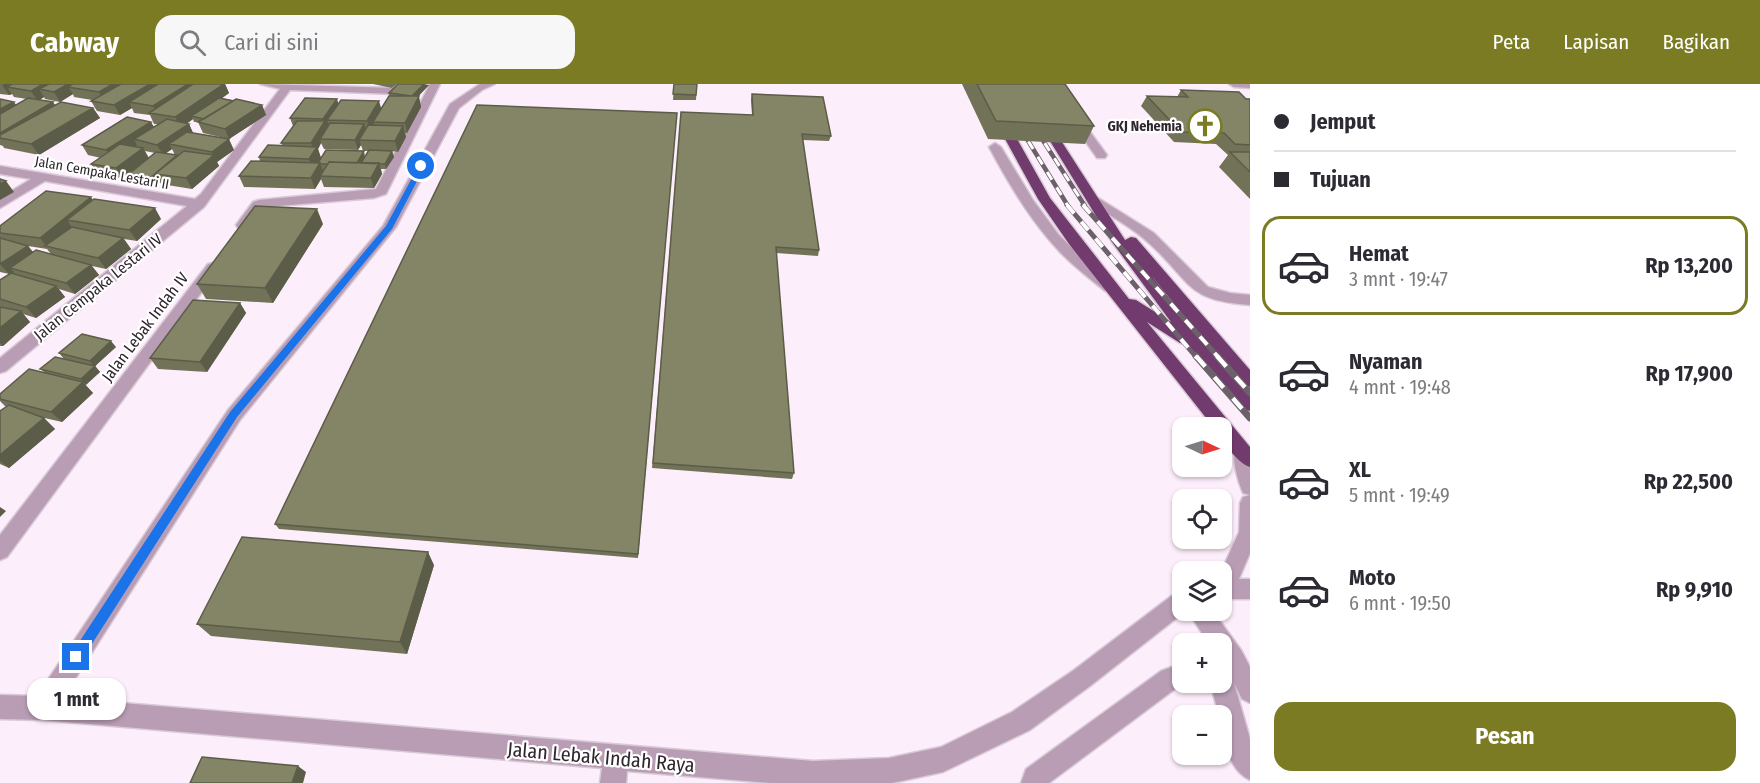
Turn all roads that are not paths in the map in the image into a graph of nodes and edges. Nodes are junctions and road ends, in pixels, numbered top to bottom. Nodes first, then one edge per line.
1 (264, 84) edge
2 (435, 84) edge
3 (490, 84) edge
4 (1050, 84) edge
5 (1234, 84) edge
6 (1250, 85) edge
7 (287, 87) junction
8 (396, 91) edge
9 (1057, 117) edge
10 (1074, 117) junction
11 (1010, 137) edge
12 (1056, 141) edge
13 (996, 147) edge
14 (1101, 155) dead end
15 (0, 170) edge
16 (42, 178) junction
17 (1095, 200) junction
18 (0, 204) edge
19 (197, 206) junction
20 (1104, 216) junction
21 (237, 234) edge
22 (222, 253) edge
23 (1118, 295) junction
24 (1250, 300) edge
25 (1198, 347) junction
26 (0, 367) edge
27 (1250, 381) edge
28 (1250, 404) edge
29 (1247, 457) edge
30 (1250, 487) edge
31 (1250, 503) edge
32 (0, 551) edge
33 (1232, 569) edge
34 (1232, 588) edge
35 (1250, 589) edge
36 (1172, 609) edge
37 (1206, 621) edge
38 (1235, 658) edge
39 (1172, 678) edge
40 (1250, 691) edge
41 (1225, 693) edge
42 (0, 706) edge
43 (43, 708) junction
44 (1250, 767) edge
45 (615, 771) edge
46 (1034, 783) edge

1 - 7 street
2 - 21 street
3 - 43 street
4 - 10 street
5 - 6 street
7 - 8 street
7 - 19 street, Jalan Cempaka Lestari IV
9 - 10 street
10 - 14 street
11 - 23 highway
12 - 17 highway
13 - 23 street
15 - 16 street, Jalan Cempaka Lestari II
16 - 18 street
16 - 19 street, Jalan Cempaka Lestari II
17 - 20 highway
17 - 24 street
19 - 26 street, Jalan Cempaka Lestari IV
20 - 25 highway
20 - 27 highway
22 - 32 street, Jalan Lebak Indah IV
23 - 25 highway
23 - 29 highway
25 - 28 highway
29 - 30 street
31 - 33 street
34 - 35 street
36 - 45 street, Jalan Lebak Indah Raya
37 - 38 street
38 - 40 street
39 - 46 street
41 - 44 street
42 - 43 street
43 - 45 street, Jalan Lebak Indah Raya

